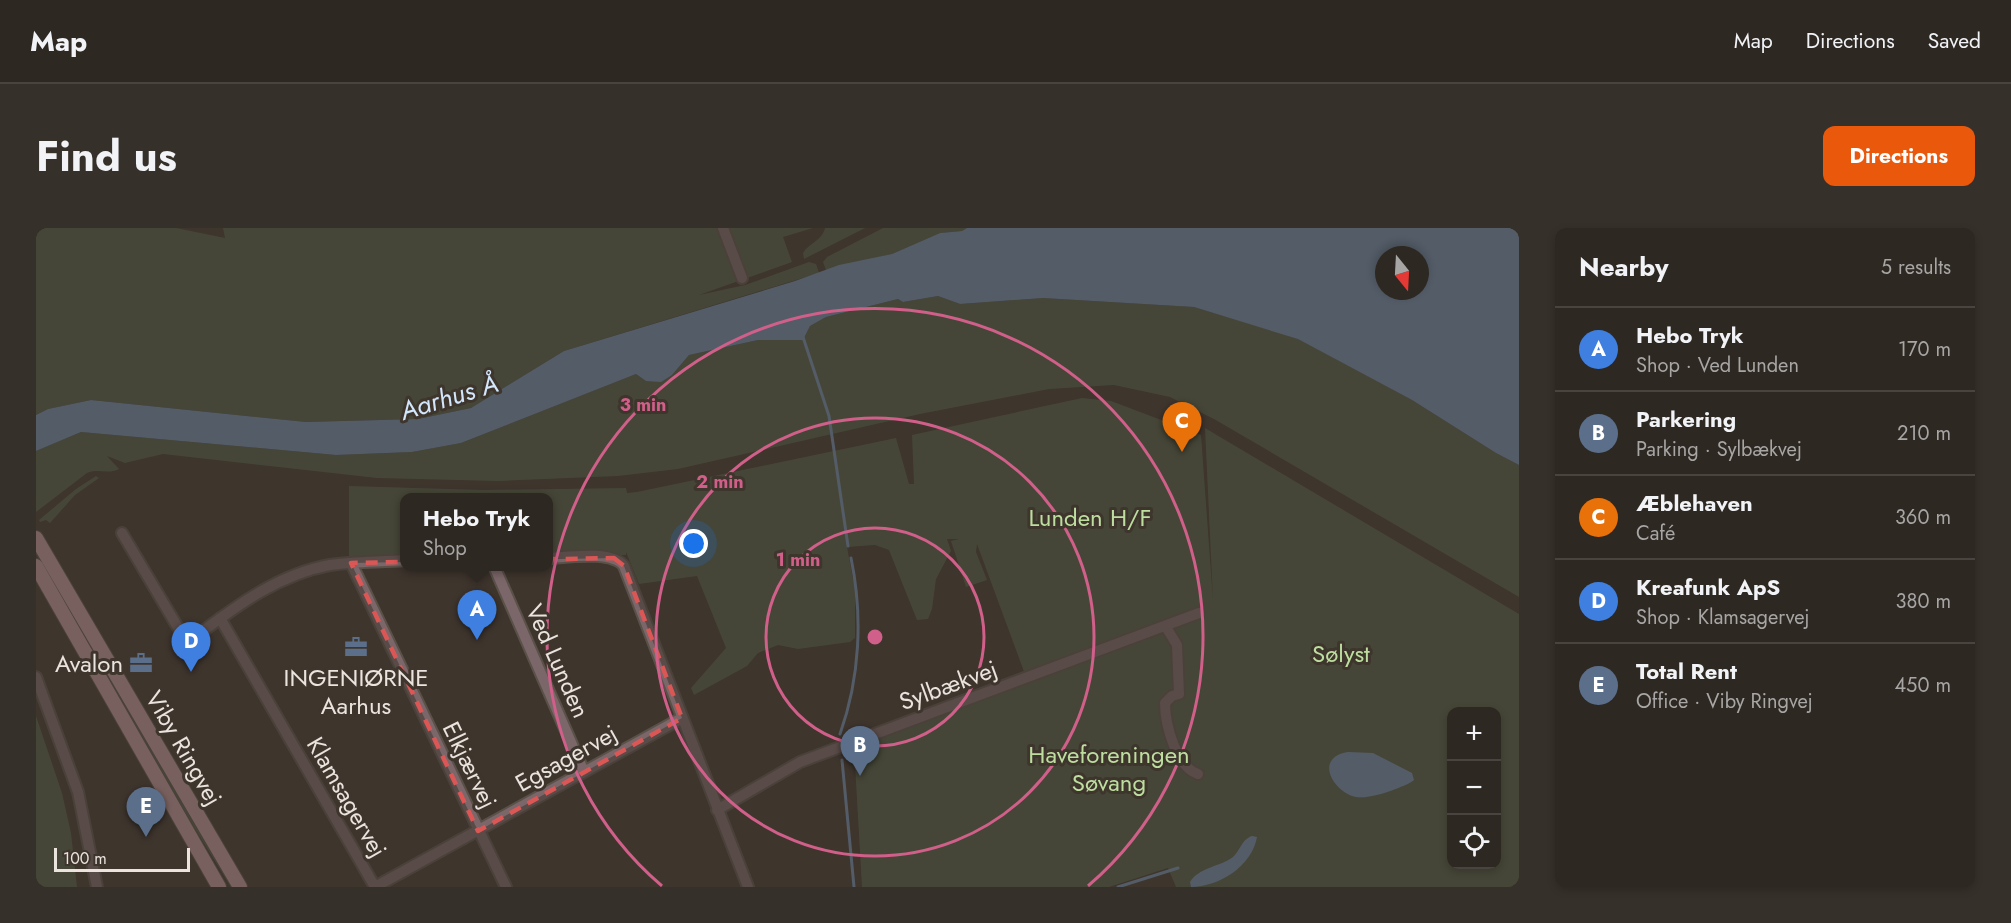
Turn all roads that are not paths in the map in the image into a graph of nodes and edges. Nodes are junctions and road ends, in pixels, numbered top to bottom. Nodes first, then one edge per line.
1 (723, 228) edge
2 (742, 278) dead end
3 (122, 533) dead end
4 (36, 538) edge
5 (553, 558) edge
6 (400, 560) edge
7 (351, 564) junction
8 (36, 566) edge
9 (496, 571) edge
10 (1199, 613) dead end
11 (220, 618) junction
12 (1166, 627) junction
13 (36, 677) edge
14 (682, 718) junction
15 (584, 772) junction
16 (1198, 774) dead end
17 (717, 810) junction
18 (478, 831) junction
19 (97, 887) edge
20 (219, 887) edge
21 (240, 887) edge
22 (375, 887) edge
23 (506, 887) edge
24 (748, 887) edge

1 - 2 street
3 - 11 street
4 - 21 main road, Viby Ringvej
5 - 14 street
6 - 7 street
7 - 11 street
7 - 18 street, Elkjærvej
8 - 20 main road, Viby Ringvej
9 - 15 street, Ved Lunden
10 - 12 street, Sylbækvej
11 - 22 street, Klamsagervej
12 - 16 street
12 - 17 street, Sylbækvej
13 - 19 street
14 - 15 street, Egsagervej
14 - 17 street
15 - 18 street, Egsagervej
17 - 24 street
18 - 22 street, Egsagervej
18 - 23 street, Elkjærvej

